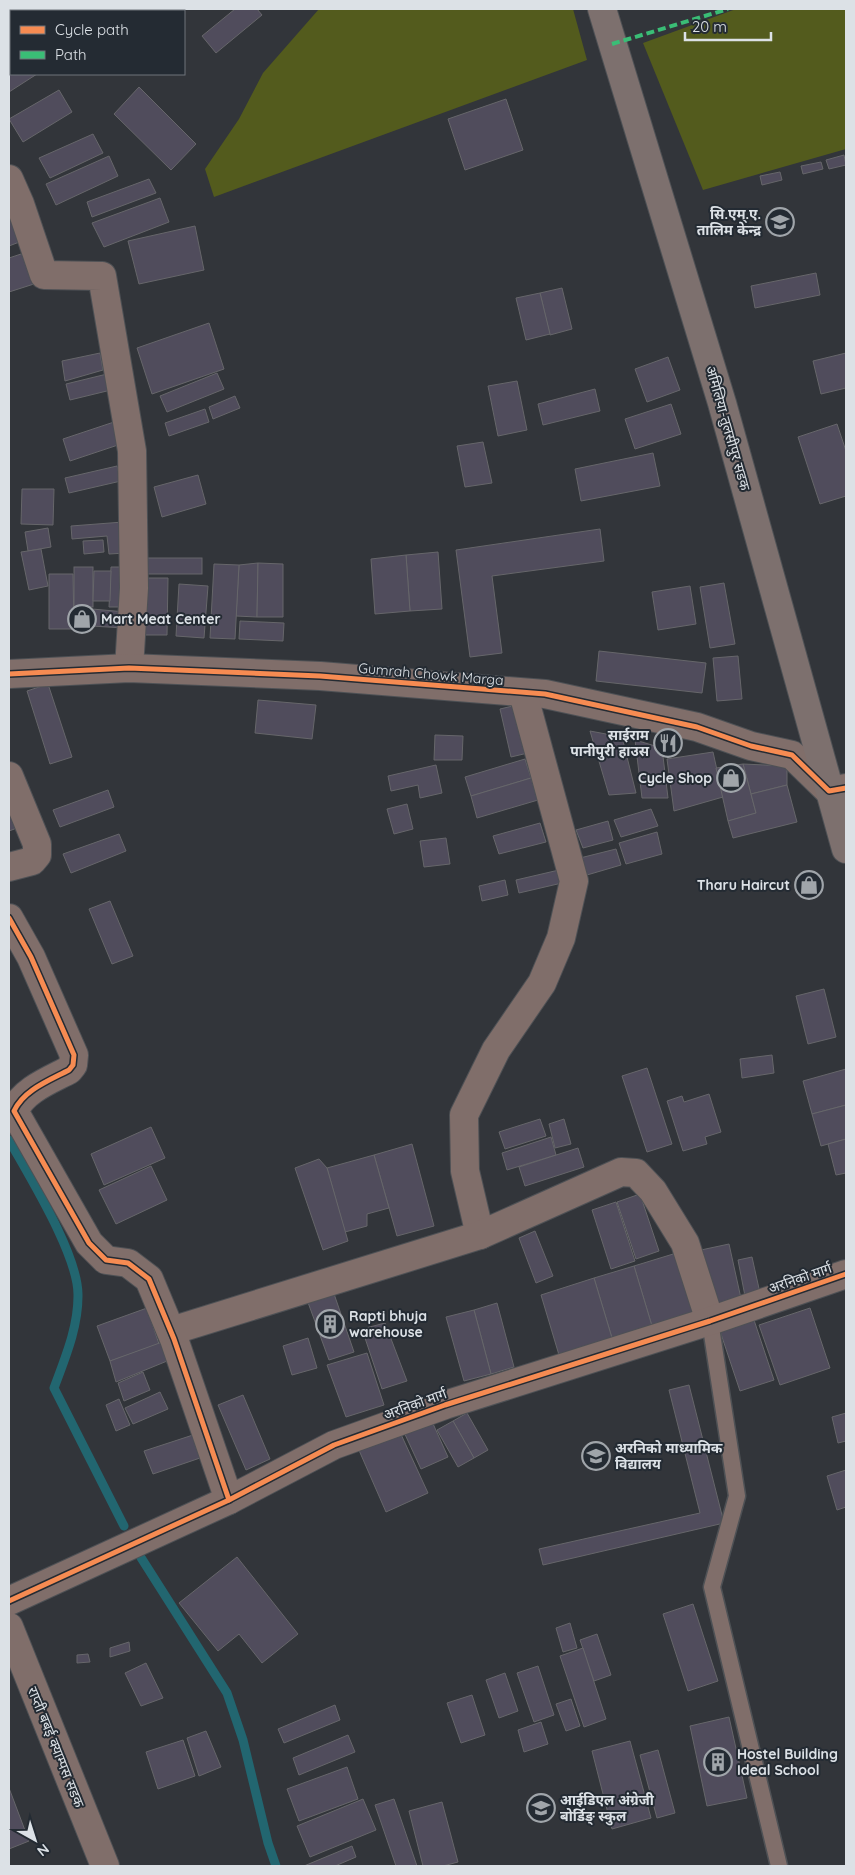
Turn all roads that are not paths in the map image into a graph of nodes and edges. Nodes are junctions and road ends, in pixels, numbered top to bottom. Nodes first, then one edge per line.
1 (602, 9) edge
2 (9, 179) edge
3 (129, 668) junction
4 (9, 674) edge
5 (523, 693) junction
6 (9, 776) edge
7 (838, 789) edge
8 (846, 850) edge
9 (9, 868) edge
10 (9, 918) edge
11 (480, 1235) junction
12 (846, 1274) edge
13 (710, 1320) junction
14 (171, 1331) junction
15 (229, 1500) junction
16 (9, 1601) edge
17 (9, 1627) edge
18 (105, 1866) edge
19 (779, 1866) edge

1 - 7 main road, अमिलिया-तुलसीपुर सडक
2 - 3 street
3 - 4 street, Gumrah Chowk Marga
3 - 5 street, Gumrah Chowk Marga
5 - 7 street, Gumrah Chowk Marga
5 - 11 street
6 - 9 street
7 - 8 main road, अमिलिया-तुलसीपुर सडक
10 - 14 street
11 - 13 street
11 - 14 street
12 - 13 street, अरनिको मार्ग
13 - 15 street, अरनिको मार्ग
13 - 19 lane
14 - 15 street
15 - 16 street, अरनिको मार्ग
17 - 18 street, राप्ती बबई क्याम्पस सडक

